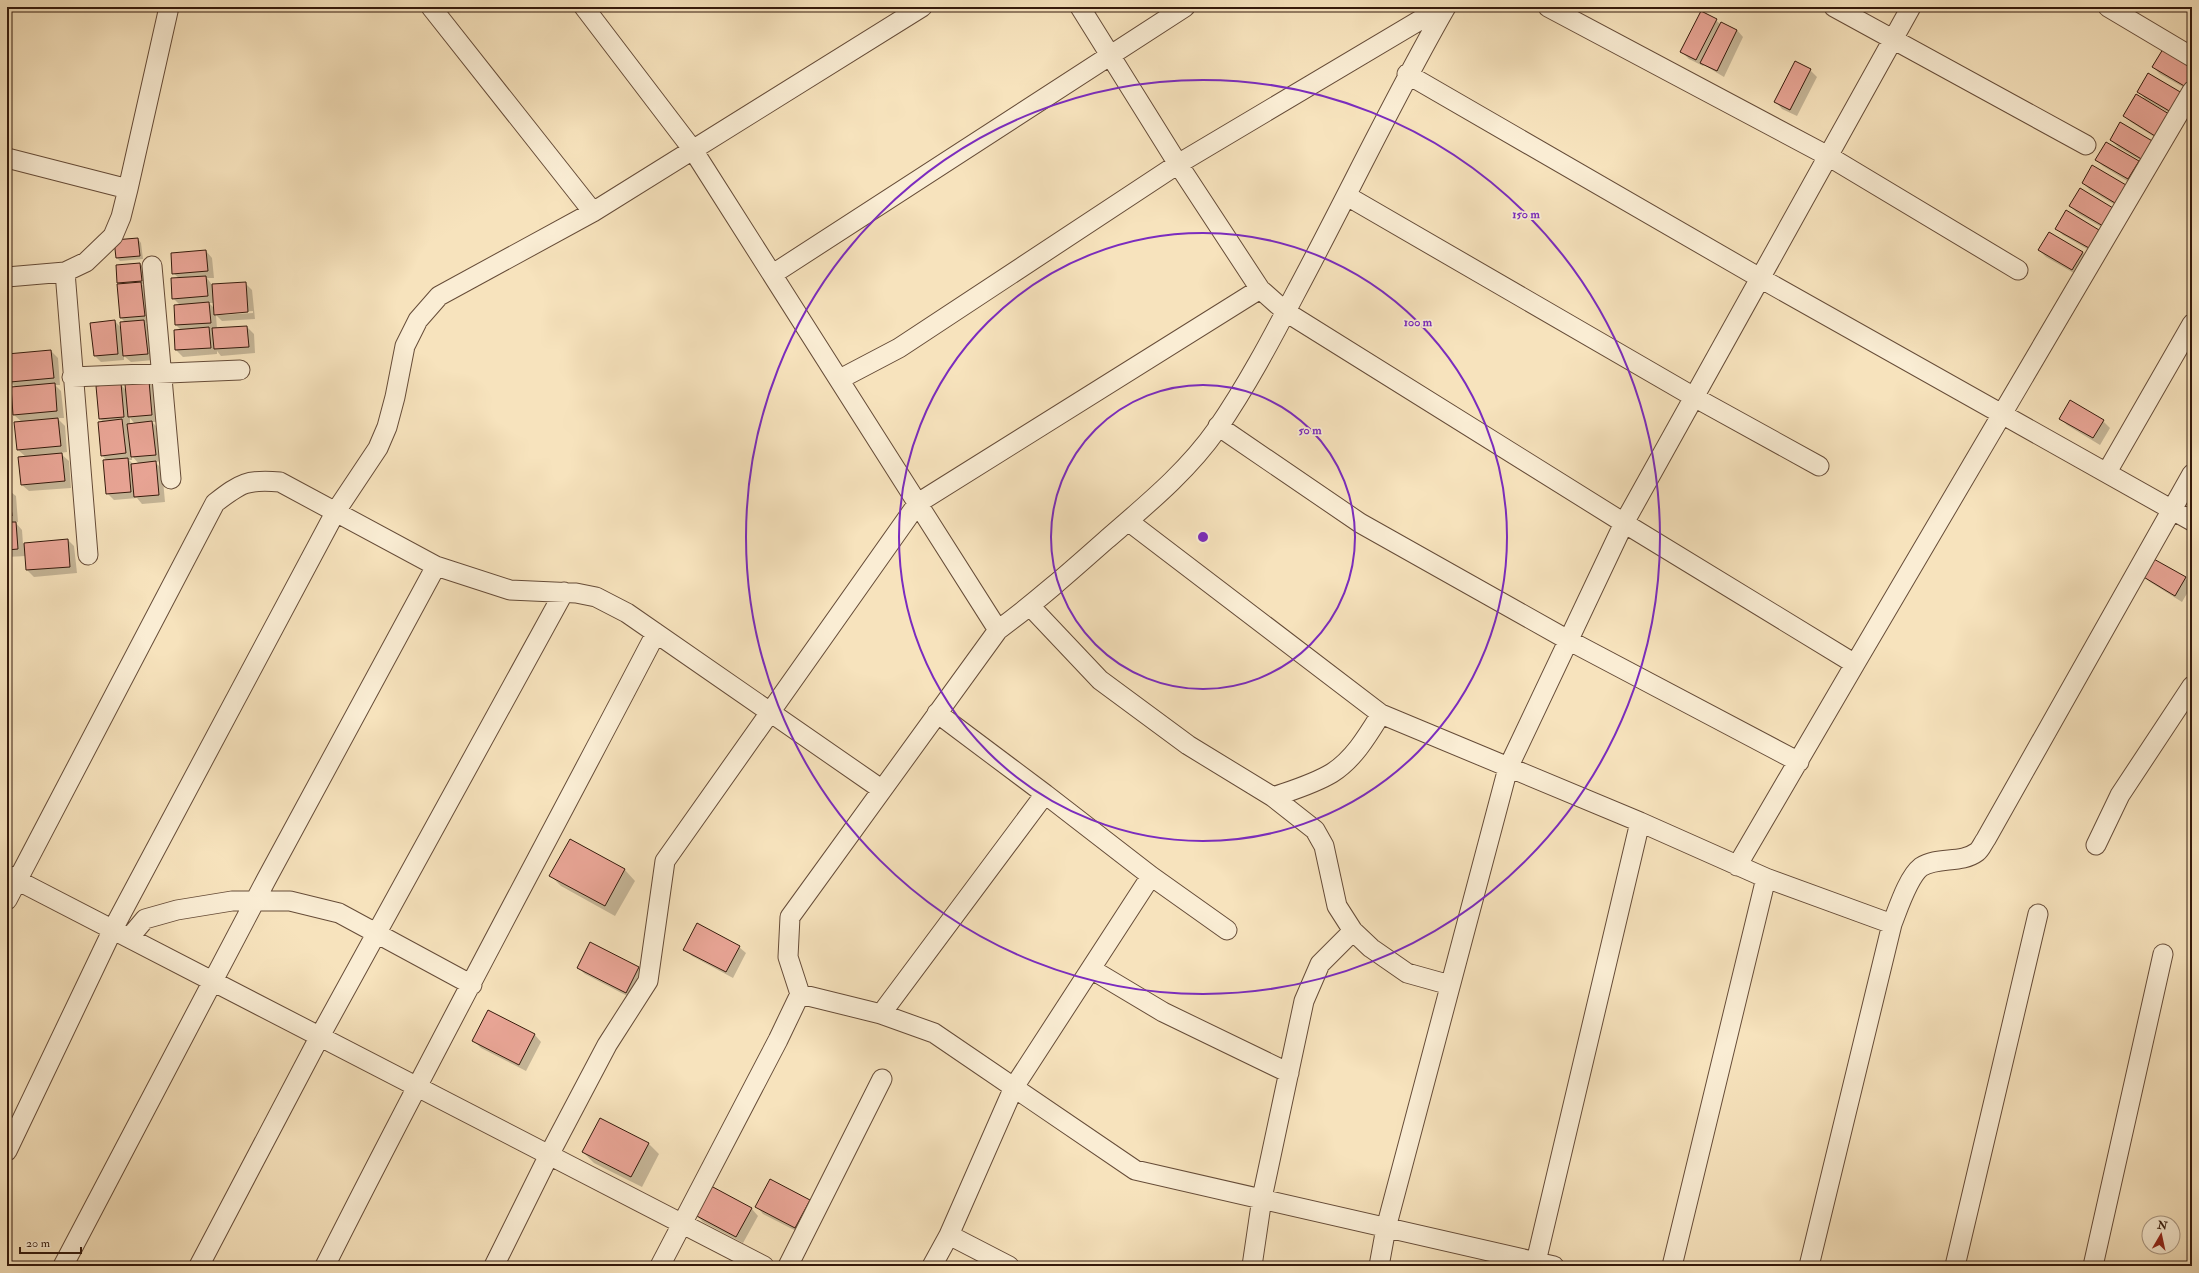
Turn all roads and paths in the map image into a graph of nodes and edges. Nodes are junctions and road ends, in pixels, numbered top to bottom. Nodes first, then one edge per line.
1 (169, 7) edge
2 (431, 7) edge
3 (584, 7) edge
4 (922, 7) edge
5 (1080, 7) edge
6 (1185, 7) edge
7 (1442, 7) edge
8 (1446, 7) edge
9 (1548, 7) edge
10 (1834, 7) edge
11 (1911, 7) edge
12 (2108, 7) edge
13 (1893, 40) junction
14 (1110, 55) junction
15 (2192, 57) edge
16 (1407, 74) junction
17 (2192, 91) edge
18 (2086, 145) dead end
19 (693, 150) junction
20 (1828, 156) junction
21 (7, 158) edge
22 (1178, 164) junction
23 (128, 189) junction
24 (1347, 196) junction
25 (593, 212) junction
26 (152, 266) dead end
27 (2018, 270) dead end
28 (65, 272) junction
29 (773, 274) junction
30 (7, 277) edge
31 (1760, 278) junction
32 (1260, 289) junction
33 (1286, 312) junction
34 (2192, 324) edge
35 (240, 370) dead end
36 (162, 373) junction
37 (72, 377) junction
38 (840, 379) junction
39 (1694, 397) junction
40 (2003, 413) junction
41 (1218, 426) junction
42 (1819, 466) dead end
43 (2107, 472) junction
44 (2192, 474) edge
45 (171, 479) dead end
46 (918, 503) junction
47 (2170, 510) junction
48 (336, 511) junction
49 (1128, 521) junction
50 (2192, 521) edge
51 (1624, 523) junction
52 (88, 555) dead end
53 (436, 566) junction
54 (564, 592) junction
55 (1030, 606) junction
56 (998, 630) junction
57 (656, 633) junction
58 (1568, 640) junction
59 (1855, 664) junction
60 (2192, 686) edge
61 (771, 711) junction
62 (937, 713) junction
63 (1381, 714) junction
64 (1799, 762) junction
65 (1508, 768) junction
66 (881, 789) junction
67 (1046, 794) junction
68 (1273, 797) junction
69 (1640, 822) junction
70 (2096, 845) dead end
71 (1737, 866) junction
72 (1152, 876) junction
73 (12, 877) edge
74 (1766, 878) junction
75 (7, 900) edge
76 (256, 900) junction
77 (2038, 914) dead end
78 (1892, 924) junction
79 (1227, 930) dead end
80 (1353, 931) junction
81 (377, 932) junction
82 (121, 934) junction
83 (2163, 954) dead end
84 (1091, 969) junction
85 (213, 981) junction
86 (472, 985) junction
87 (1450, 985) junction
88 (800, 994) junction
89 (881, 1014) junction
90 (320, 1036) junction
91 (1289, 1073) junction
92 (882, 1079) dead end
93 (416, 1086) junction
94 (1014, 1087) junction
95 (7, 1151) edge
96 (549, 1155) junction
97 (1262, 1198) junction
98 (682, 1224) junction
99 (1386, 1228) junction
100 (949, 1235) junction
101 (1536, 1264) edge
102 (63, 1266) edge
103 (199, 1266) edge
104 (325, 1266) edge
105 (494, 1266) edge
106 (660, 1266) edge
107 (764, 1266) edge
108 (788, 1266) edge
109 (932, 1266) edge
110 (1009, 1266) edge
111 (1252, 1266) edge
112 (1379, 1266) edge
113 (1554, 1266) edge
114 (1672, 1266) edge
115 (1809, 1266) edge
116 (1955, 1266) edge
117 (2093, 1266) edge

1 - 23 street
2 - 25 street
3 - 19 street
4 - 19 street
5 - 14 street
6 - 14 street
7 - 22 street
8 - 16 street
9 - 20 street
10 - 13 street
11 - 13 street
12 - 15 street
13 - 18 street
13 - 20 street
14 - 22 street
14 - 29 street
16 - 24 street
16 - 31 street
17 - 40 street
19 - 25 street
19 - 29 street
20 - 27 street
20 - 31 street
21 - 23 street
22 - 32 street
22 - 38 street
23 - 28 street
24 - 33 street
24 - 39 street
25 - 48 street
26 - 36 street
28 - 30 street
28 - 37 street
29 - 38 street
31 - 39 street
31 - 40 street
32 - 33 street
32 - 46 street
33 - 41 street
33 - 51 street
34 - 43 street
35 - 36 street
36 - 37 street
36 - 45 street
37 - 52 street
38 - 46 street
39 - 42 street
39 - 51 street
40 - 43 street
40 - 59 street
41 - 49 street
41 - 58 street
43 - 47 street
44 - 47 street
46 - 56 street
46 - 61 street
47 - 50 street
47 - 78 street
48 - 53 street
48 - 73 street
48 - 82 street
49 - 55 street
49 - 63 street
51 - 58 street
51 - 59 street
53 - 54 street
53 - 76 street
54 - 57 street
54 - 81 street
55 - 56 street
55 - 68 street
56 - 62 street
57 - 61 street
57 - 86 street
58 - 64 street
58 - 65 street
59 - 64 street
60 - 70 street
61 - 66 street
61 - 96 street
62 - 66 street
62 - 67 street
63 - 65 street
63 - 68 street
64 - 71 street
65 - 69 street
65 - 87 street
66 - 88 street
67 - 72 street
67 - 89 street
68 - 80 street
69 - 71 street
69 - 101 street
71 - 74 street
72 - 79 street
72 - 84 street
73 - 75 street
73 - 82 street
74 - 78 street
74 - 114 street
76 - 81 street
76 - 82 street
76 - 85 street
77 - 116 street
78 - 115 street
80 - 87 street
80 - 91 street
81 - 86 street
81 - 90 street
82 - 85 street
82 - 95 street
83 - 117 street
84 - 91 street
84 - 94 street
85 - 90 street
85 - 102 street
86 - 93 street
87 - 99 street
88 - 89 street
88 - 98 street
89 - 94 street
90 - 93 street
90 - 103 street
91 - 97 street
92 - 108 street
93 - 96 street
93 - 104 street
94 - 97 street
94 - 100 street
96 - 98 street
96 - 105 street
97 - 99 street
97 - 111 street
98 - 106 street
98 - 107 street
99 - 101 street
99 - 112 street
100 - 109 street
100 - 110 street
101 - 113 street

